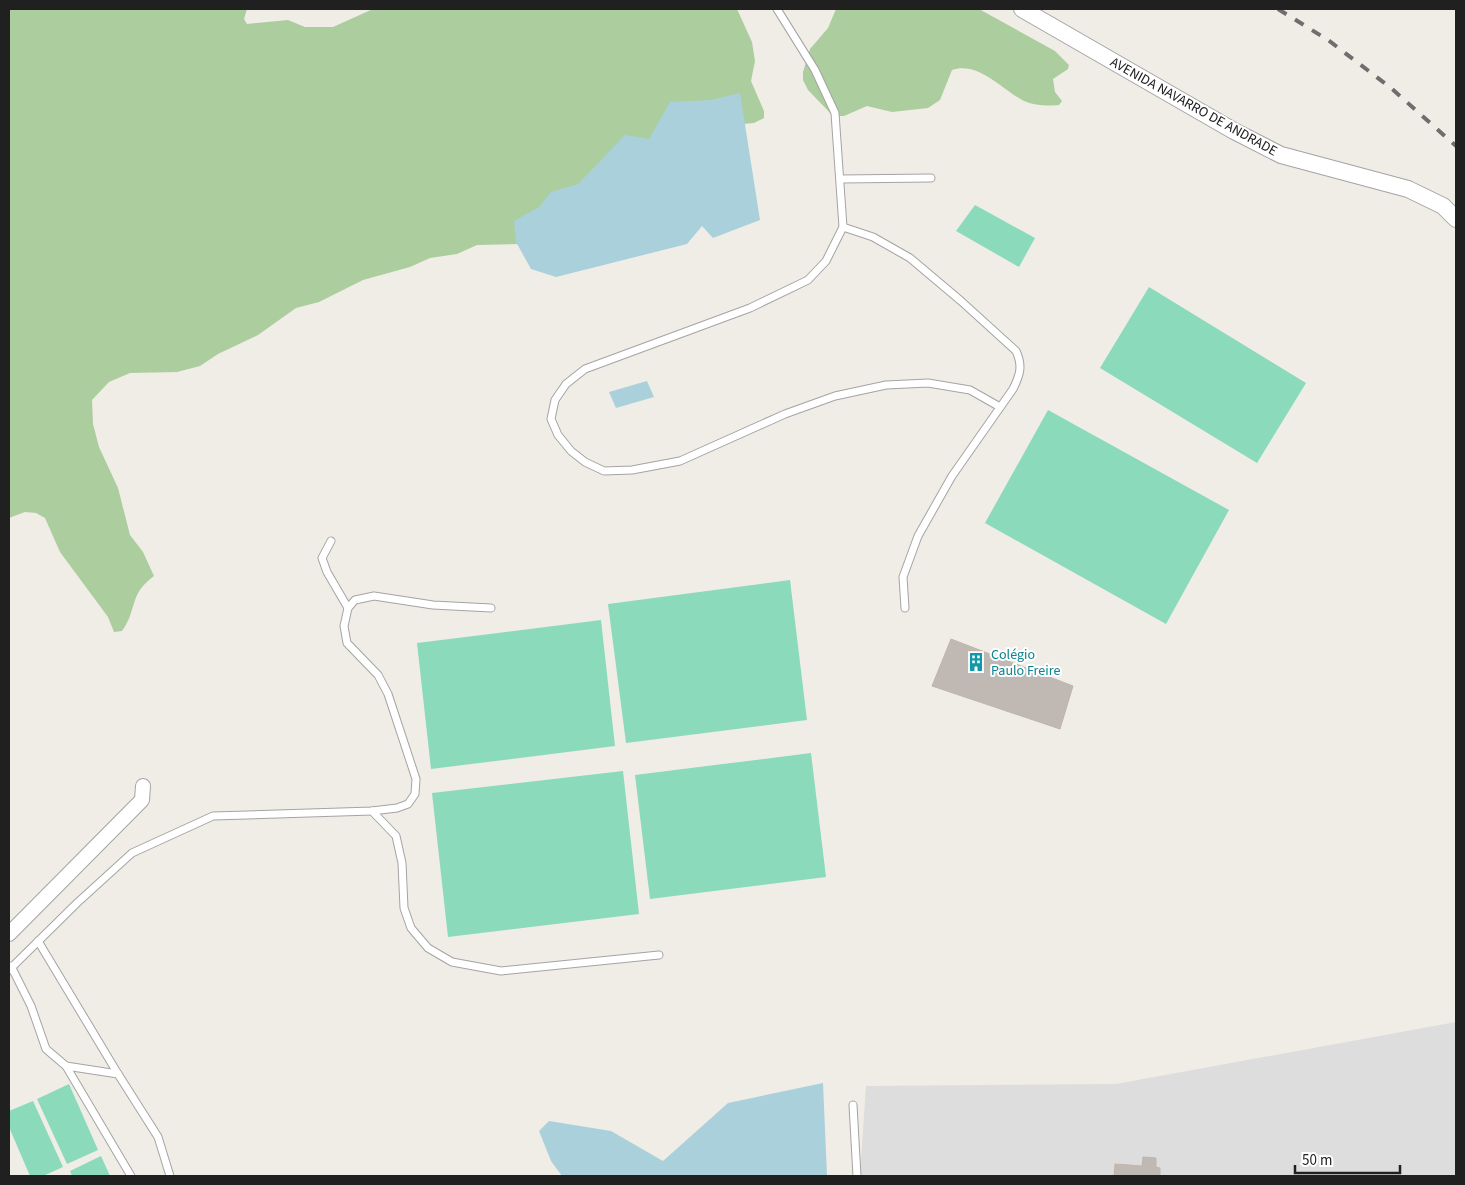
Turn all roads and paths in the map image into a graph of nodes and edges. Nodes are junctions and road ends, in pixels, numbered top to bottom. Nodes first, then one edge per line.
1 (777, 9) edge
2 (1022, 9) edge
3 (931, 178) dead end
4 (841, 179) junction
5 (1456, 219) edge
6 (843, 227) junction
7 (1000, 407) junction
8 (331, 541) dead end
9 (348, 608) junction
10 (491, 608) dead end
11 (904, 608) dead end
12 (143, 786) dead end
13 (372, 811) junction
14 (9, 934) edge
15 (38, 941) junction
16 (659, 954) dead end
17 (10, 968) edge
18 (66, 1066) junction
19 (118, 1074) junction
20 (853, 1105) dead end
21 (131, 1176) edge
22 (170, 1176) edge
23 (857, 1176) edge

1 - 4 lane
2 - 5 street, AVENIDA NAVARRO DE ANDRADE
3 - 4 lane
4 - 6 lane
6 - 7 lane
6 - 7 lane
7 - 11 lane
8 - 9 lane
9 - 10 lane
9 - 13 lane
12 - 14 street
13 - 15 lane
13 - 16 lane
15 - 17 lane
15 - 19 lane
17 - 18 lane
18 - 19 lane
18 - 21 lane
19 - 22 lane
20 - 23 lane

